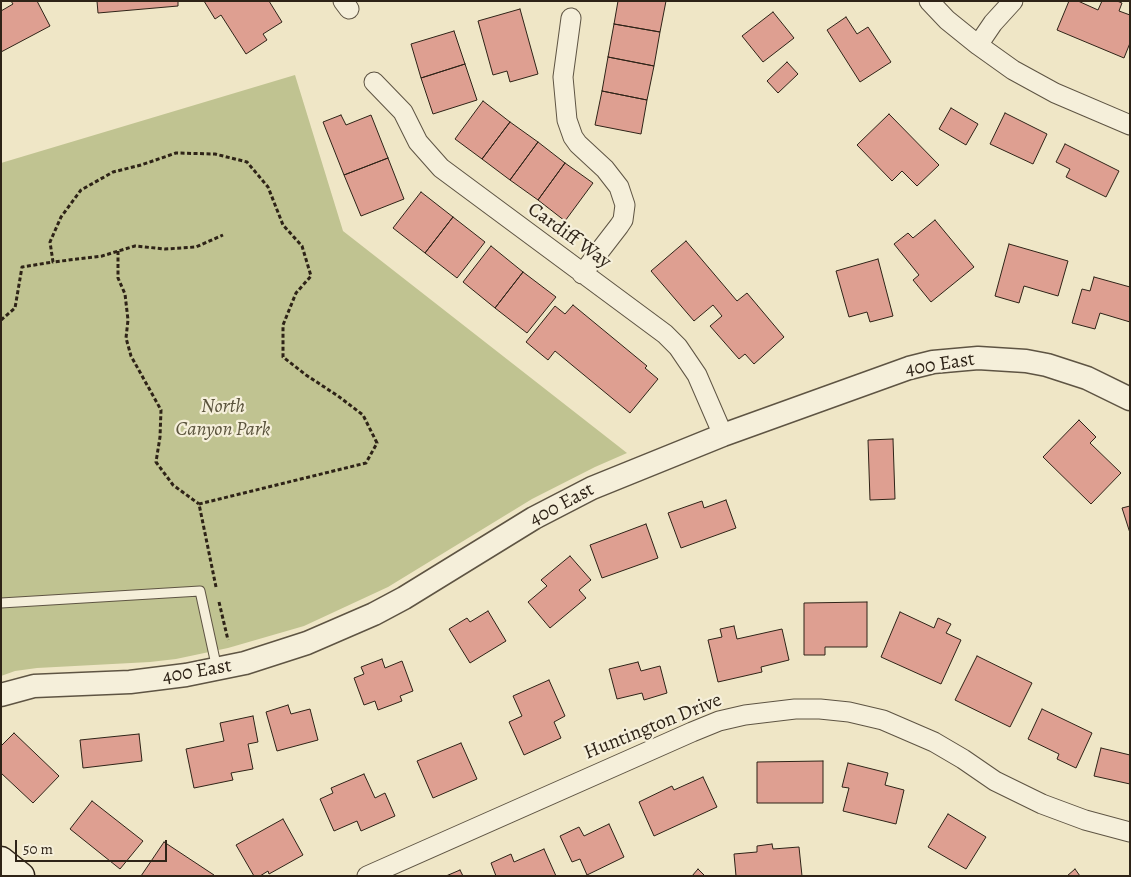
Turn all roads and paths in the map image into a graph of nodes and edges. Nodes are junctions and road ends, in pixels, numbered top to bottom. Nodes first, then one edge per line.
1 (929, 1) edge
2 (1013, 1) edge
3 (571, 18) dead end
4 (978, 45) junction
5 (374, 82) dead end
6 (1130, 124) edge
7 (223, 235) dead end
8 (118, 250) junction
9 (53, 262) junction
10 (582, 274) junction
11 (1, 320) edge
12 (1130, 399) edge
13 (723, 435) junction
14 (198, 504) junction
15 (216, 587) dead end
16 (1, 603) edge
17 (217, 670) junction
18 (1, 695) edge
19 (1130, 832) edge
20 (1, 860) edge
21 (21, 876) edge
22 (367, 876) edge

1 - 4 street
2 - 4 street
3 - 10 street
4 - 6 street
5 - 10 street, Cardiff Way
7 - 8 path
8 - 9 path
8 - 14 path
9 - 11 path
9 - 14 path
10 - 13 street, Cardiff Way
12 - 13 street, 400 East
13 - 17 street, 400 East
14 - 15 path
16 - 17 lane
17 - 18 street, 400 East
19 - 22 street, Huntington Drive
20 - 21 main road

